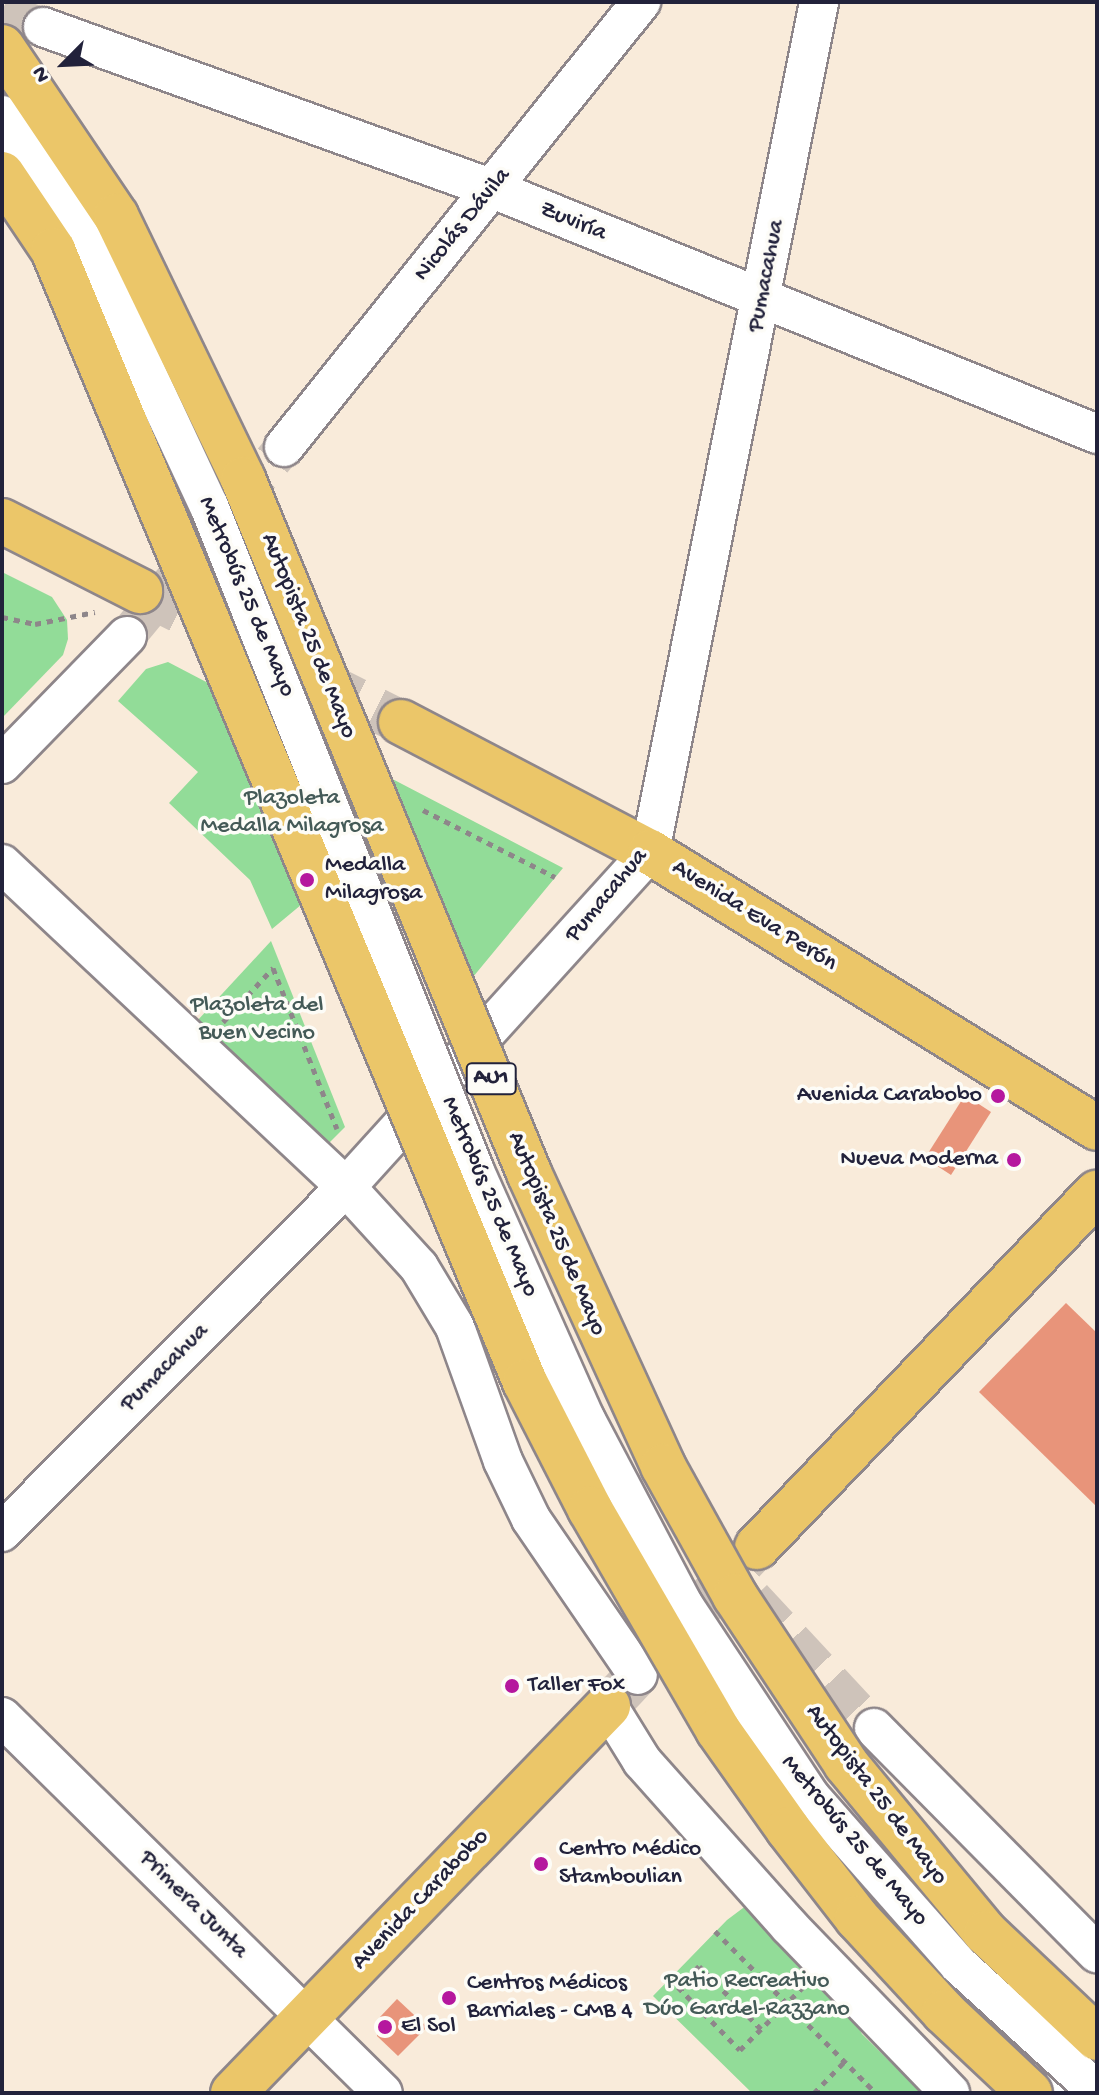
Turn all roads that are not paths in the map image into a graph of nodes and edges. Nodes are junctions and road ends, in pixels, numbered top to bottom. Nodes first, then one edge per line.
1 (641, 2) edge
2 (819, 2) edge
3 (43, 27) tunnel mouth
4 (2, 47) tunnel mouth
5 (2, 115) edge
6 (2, 174) edge
7 (493, 189) junction
8 (762, 300) junction
9 (1097, 434) edge
10 (284, 447) tunnel mouth
11 (2, 521) edge
12 (140, 591) tunnel mouth
13 (127, 636) tunnel mouth
14 (401, 722) tunnel mouth
15 (2, 764) edge
16 (650, 852) junction
17 (2, 864) edge
18 (1097, 1128) edge
19 (346, 1187) junction
20 (1096, 1197) edge
21 (2, 1532) edge
22 (757, 1547) tunnel mouth
23 (638, 1675) dead end
24 (608, 1706) joint
25 (2, 1717) edge
26 (874, 1728) tunnel mouth
27 (1097, 1953) edge
28 (307, 2017) junction
29 (1097, 2038) edge
30 (1097, 2052) edge
31 (1097, 2091) edge
32 (233, 2093) edge
33 (383, 2093) edge
34 (950, 2093) edge
35 (1030, 2093) edge
36 (1057, 2093) edge

1 - 7 street, Nicolás Dávila
2 - 8 street, Pumacahua
3 - 7 street, Zuviría
4 - 29 main road, Autopista 25 de Mayo / AU1, bridge
5 - 31 street, Metrobús 25 de Mayo, bridge
6 - 35 main road, bridge
7 - 8 street, Zuviría
7 - 10 street, Nicolás Dávila
8 - 9 street, Zuviría
8 - 16 street, Pumacahua
11 - 12 main road
13 - 15 street
14 - 16 main road, Avenida Eva Perón
16 - 18 main road, Avenida Eva Perón
16 - 19 street, Pumacahua
17 - 19 street
19 - 21 street, Pumacahua
19 - 23 street
20 - 22 main road
24 - 28 main road, Avenida Carabobo
24 - 34 street
25 - 28 street, Primera Junta
26 - 27 street
28 - 32 main road, Avenida Carabobo
28 - 33 street, Primera Junta
30 - 36 street

